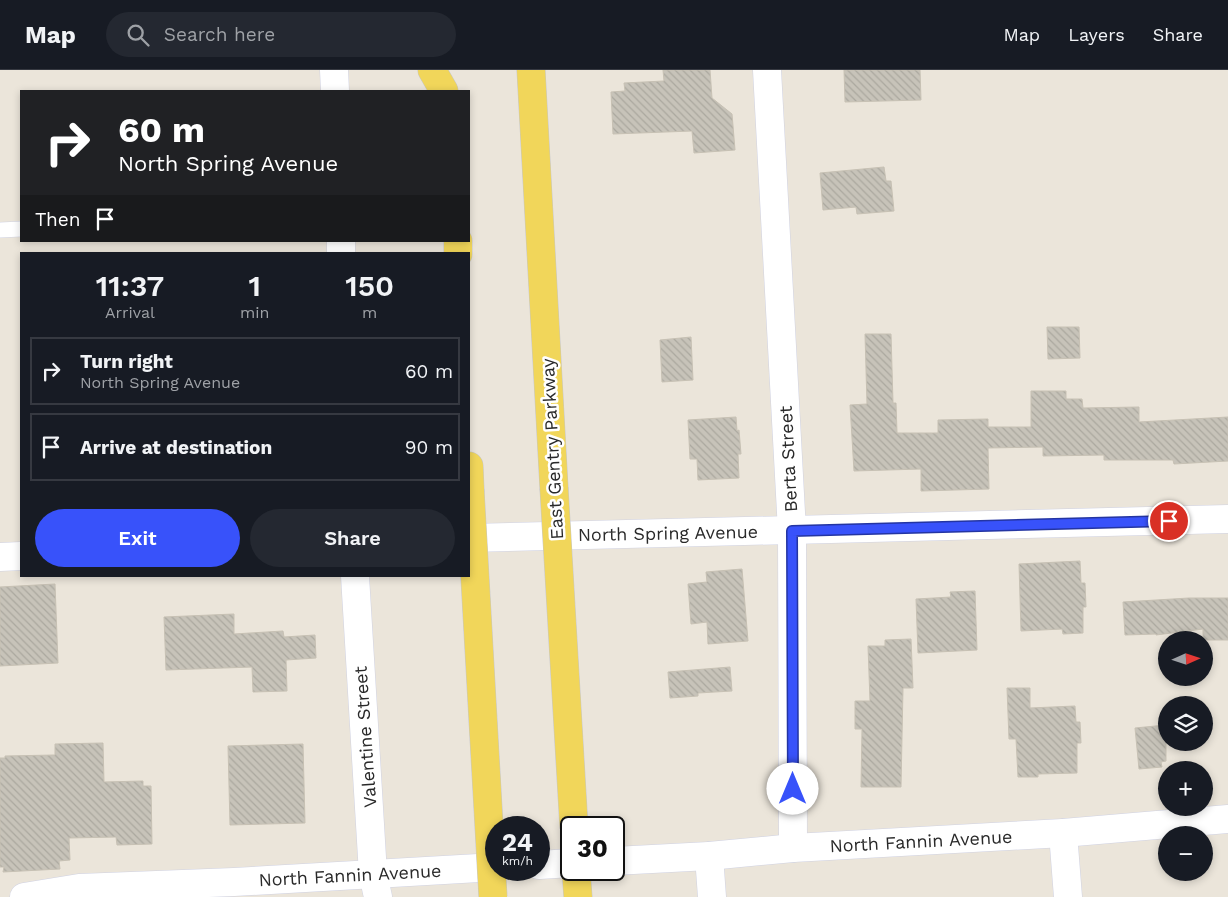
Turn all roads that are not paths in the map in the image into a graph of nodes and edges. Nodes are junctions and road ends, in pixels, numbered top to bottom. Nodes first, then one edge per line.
1 (334, 70) edge
2 (432, 70) edge
3 (449, 70) edge
4 (531, 70) edge
5 (767, 70) edge
6 (335, 90) edge
7 (443, 90) edge
8 (450, 90) edge
9 (20, 229) edge
10 (0, 230) edge
11 (470, 495) edge
12 (1228, 519) edge
13 (792, 531) junction
14 (470, 538) edge
15 (20, 556) edge
16 (0, 557) edge
17 (354, 577) edge
18 (573, 816) edge
19 (1228, 819) edge
20 (1063, 833) junction
21 (793, 848) junction
22 (709, 856) junction
23 (625, 860) edge
24 (485, 869) edge
25 (577, 881) edge
26 (376, 885) edge
27 (24, 897) edge
28 (493, 897) edge
29 (578, 897) edge
30 (712, 897) edge
31 (1068, 897) edge

1 - 6 street
2 - 7 main road
3 - 8 main road
4 - 18 main road, East Gentry Parkway, bridge
5 - 13 street, Berta Street
9 - 10 lane
11 - 28 main road, bridge
12 - 13 street, North Spring Avenue
13 - 14 street, North Spring Avenue
13 - 21 street, Berta Street
15 - 16 street
17 - 26 street, Valentine Street
19 - 20 street, North Fannin Avenue
20 - 21 street, North Fannin Avenue
20 - 31 street
21 - 22 street, North Fannin Avenue
22 - 23 street, North Fannin Avenue
22 - 30 street
24 - 26 street, North Fannin Avenue
25 - 29 main road
26 - 27 street, North Fannin Avenue

